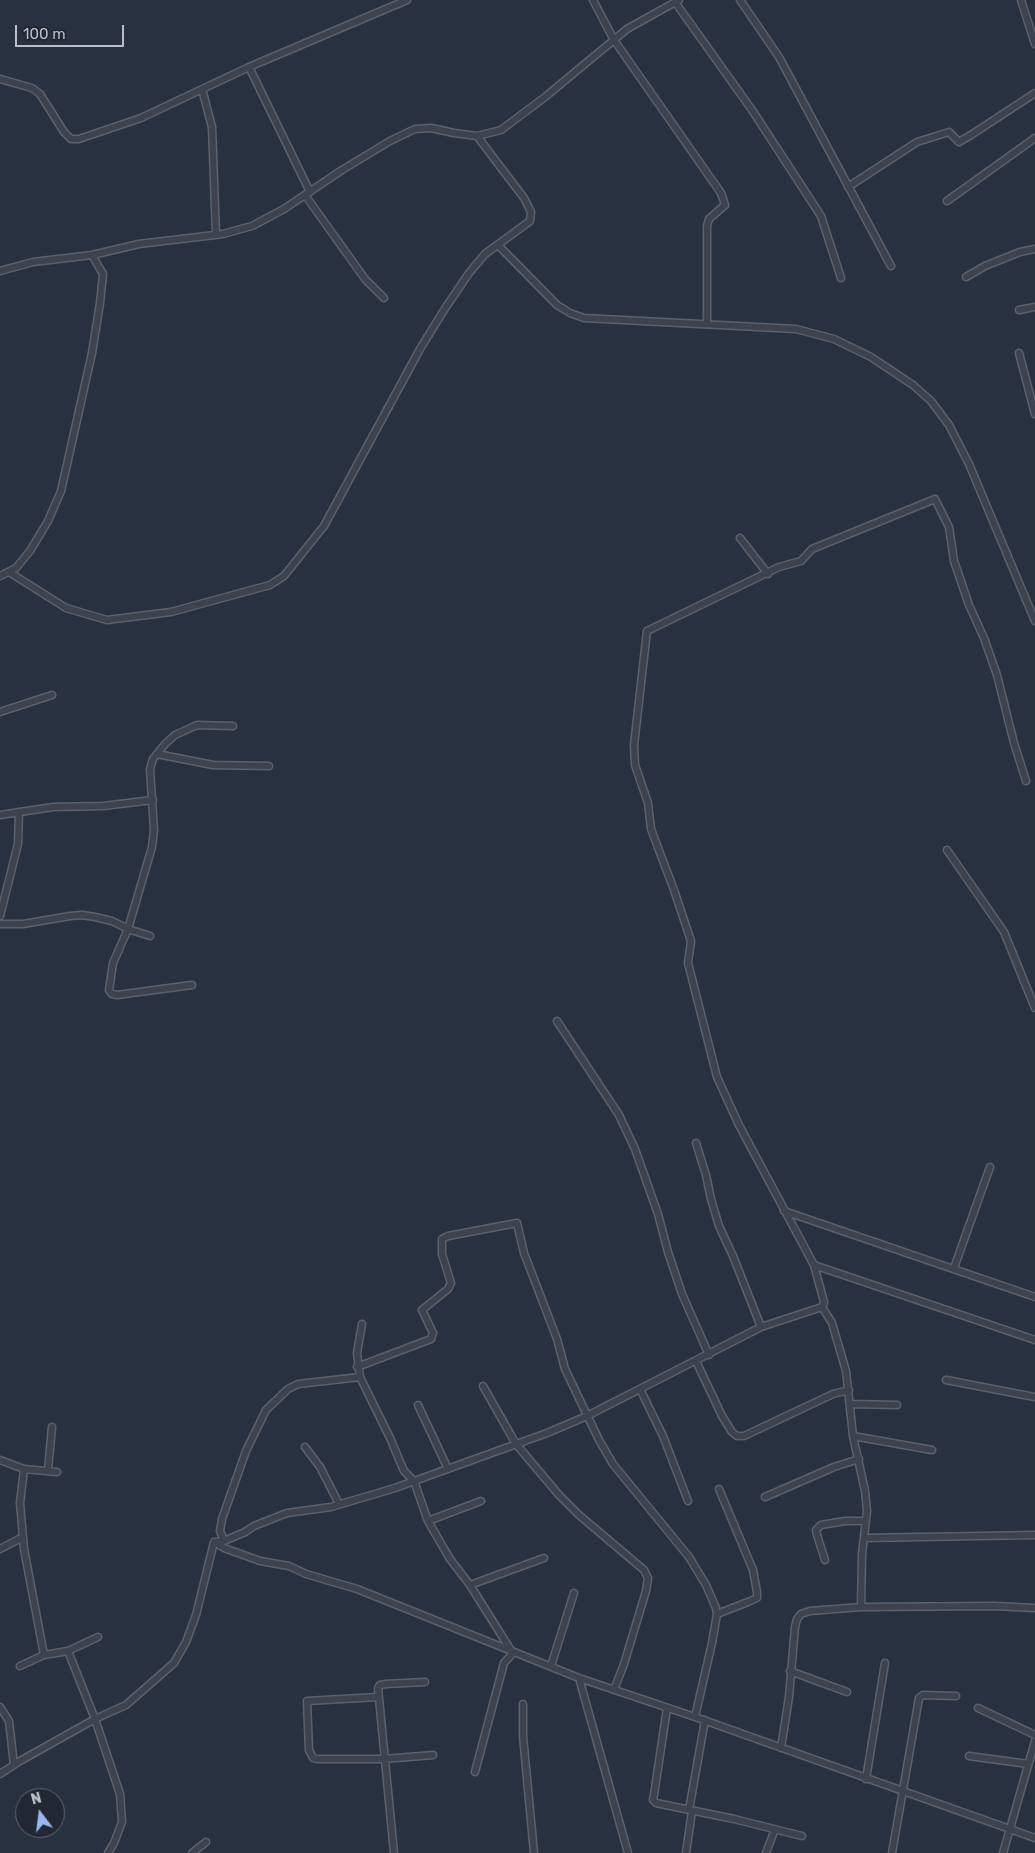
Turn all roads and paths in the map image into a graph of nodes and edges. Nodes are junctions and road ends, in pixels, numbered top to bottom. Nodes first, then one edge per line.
1 (407, 0) edge
2 (593, 0) edge
3 (740, 0) edge
4 (1021, 0) edge
5 (677, 1) edge
6 (614, 40) junction
7 (1035, 44) edge
8 (249, 67) junction
9 (0, 79) edge
10 (202, 89) junction
11 (1035, 93) edge
12 (478, 136) junction
13 (1035, 138) edge
14 (848, 187) junction
15 (308, 194) junction
16 (948, 201) dead end
17 (216, 235) junction
18 (498, 245) junction
19 (1035, 249) edge
20 (92, 255) junction
21 (891, 266) dead end
22 (0, 271) edge
23 (966, 277) dead end
24 (841, 278) dead end
25 (384, 298) dead end
26 (1035, 307) edge
27 (1020, 310) dead end
28 (707, 324) junction
29 (1019, 353) dead end
30 (1035, 414) edge
31 (740, 538) dead end
32 (9, 572) junction
33 (768, 574) junction
34 (0, 576) edge
35 (1035, 621) edge
36 (52, 695) dead end
37 (0, 712) edge
38 (233, 726) dead end
39 (157, 754) junction
40 (268, 766) dead end
41 (1026, 781) dead end
42 (153, 800) junction
43 (19, 812) junction
44 (0, 815) edge
45 (947, 850) dead end
46 (0, 916) edge
47 (0, 924) edge
48 (128, 929) junction
49 (150, 936) dead end
50 (192, 985) dead end
51 (1035, 1008) edge
52 (557, 1022) dead end
53 (696, 1144) dead end
54 (990, 1167) dead end
55 (784, 1211) junction
56 (814, 1265) junction
57 (954, 1268) junction
58 (1035, 1297) edge
59 (822, 1307) junction
60 (362, 1324) dead end
61 (761, 1326) junction
62 (1035, 1340) edge
63 (708, 1355) junction
64 (696, 1361) junction
65 (358, 1367) junction
66 (360, 1377) junction
67 (946, 1380) dead end
68 (483, 1386) dead end
69 (640, 1389) junction
70 (849, 1390) junction
71 (1035, 1397) edge
72 (850, 1404) junction
73 (418, 1405) dead end
74 (897, 1405) dead end
75 (587, 1416) junction
76 (52, 1427) dead end
77 (853, 1436) junction
78 (516, 1444) junction
79 (305, 1447) dead end
80 (932, 1450) dead end
81 (859, 1459) junction
82 (0, 1460) edge
83 (448, 1468) junction
84 (24, 1469) junction
85 (48, 1470) junction
86 (57, 1472) dead end
87 (414, 1481) junction
88 (719, 1489) dead end
89 (765, 1497) dead end
90 (482, 1501) dead end
91 (688, 1501) dead end
92 (339, 1504) junction
93 (428, 1521) junction
94 (866, 1521) junction
95 (1035, 1535) edge
96 (23, 1537) junction
97 (865, 1538) junction
98 (224, 1541) junction
99 (214, 1542) junction
100 (0, 1549) edge
101 (544, 1558) dead end
102 (825, 1560) dead end
103 (470, 1585) junction
104 (574, 1593) dead end
105 (861, 1607) junction
106 (1035, 1608) edge
107 (717, 1614) junction
108 (98, 1637) dead end
109 (68, 1651) junction
110 (513, 1653) junction
111 (44, 1655) junction
112 (885, 1662) dead end
113 (20, 1666) dead end
114 (551, 1666) junction
115 (790, 1671) junction
116 (579, 1678) junction
117 (425, 1682) dead end
118 (614, 1690) junction
119 (847, 1692) dead end
120 (956, 1696) dead end
121 (378, 1697) junction
122 (523, 1704) dead end
123 (0, 1707) edge
124 (667, 1708) junction
125 (978, 1708) dead end
126 (695, 1717) junction
127 (95, 1719) junction
128 (705, 1720) junction
129 (1035, 1735) edge
130 (1035, 1740) edge
131 (781, 1748) junction
132 (1033, 1750) edge
133 (433, 1755) dead end
134 (969, 1756) dead end
135 (384, 1759) junction
136 (1028, 1764) junction
137 (14, 1765) junction
138 (475, 1772) dead end
139 (0, 1774) edge
140 (866, 1779) junction
141 (902, 1792) junction
142 (690, 1810) junction
143 (1011, 1828) junction
144 (775, 1829) junction
145 (802, 1836) dead end
146 (1035, 1838) edge
147 (206, 1842) dead end
148 (108, 1853) edge
149 (192, 1853) edge
150 (394, 1853) edge
151 (534, 1853) edge
152 (628, 1853) edge
153 (686, 1853) edge
154 (766, 1853) edge
155 (892, 1853) edge
156 (1003, 1853) edge

1 - 8 street
2 - 6 street
3 - 14 street
4 - 7 street
5 - 6 street
5 - 24 street
6 - 12 street
6 - 28 street
8 - 10 street
8 - 15 street
9 - 10 street
10 - 17 street
11 - 14 street
12 - 15 street
12 - 18 street
13 - 16 street
14 - 21 street
15 - 17 street
15 - 25 street
17 - 20 street
18 - 28 street
18 - 32 street
19 - 23 street
20 - 22 street
20 - 32 street
26 - 27 street
28 - 35 street
29 - 30 street
31 - 33 street
32 - 34 street
33 - 41 street
33 - 55 street
36 - 37 street
38 - 39 street
39 - 40 street
39 - 42 street
42 - 43 street
42 - 48 street
43 - 44 street
43 - 46 street
45 - 51 street
47 - 48 street
48 - 49 street
48 - 50 street
52 - 63 street
53 - 61 street
54 - 57 street
55 - 56 street
55 - 57 street
56 - 59 street
56 - 62 street
57 - 58 street
59 - 61 street
59 - 70 street
60 - 65 street
61 - 63 street
63 - 64 street
64 - 69 street
64 - 70 street
65 - 66 street
65 - 75 street
66 - 87 street
66 - 98 street
67 - 71 street
68 - 78 street
69 - 75 street
69 - 91 street
70 - 72 street
72 - 74 street
72 - 77 street
73 - 83 street
75 - 78 street
75 - 107 street
76 - 85 street
77 - 80 street
77 - 81 street
78 - 83 street
78 - 118 street
79 - 92 street
81 - 89 street
81 - 94 street
82 - 84 street
83 - 87 street
84 - 85 street
84 - 96 street
85 - 86 street
87 - 92 street
87 - 93 street
88 - 107 street
90 - 93 street
92 - 98 street
93 - 103 street
94 - 97 street
94 - 102 street
95 - 97 street
96 - 100 street
96 - 111 street
97 - 105 street
98 - 99 street
99 - 110 street
99 - 127 street
101 - 103 street
103 - 110 street
104 - 114 street
105 - 106 street
105 - 115 street
107 - 126 street
108 - 109 street
109 - 111 street
109 - 127 street
110 - 114 street
110 - 138 street
111 - 113 street
112 - 140 street
114 - 116 street
115 - 119 street
115 - 131 street
116 - 118 street
116 - 152 street
117 - 121 street
118 - 124 street
120 - 141 street
121 - 135 street
121 - 135 street
122 - 151 street
123 - 137 street
124 - 126 street
124 - 142 street
125 - 129 street
126 - 128 street
127 - 137 street
127 - 148 street
128 - 131 street
128 - 142 street
130 - 132 street
131 - 140 street
132 - 136 street
133 - 135 street
134 - 136 street
135 - 150 street
136 - 143 street
137 - 139 street
140 - 141 street
141 - 143 street
141 - 155 street
142 - 144 street
142 - 153 street
143 - 146 street
143 - 156 street
144 - 145 street
144 - 154 street
147 - 149 street

